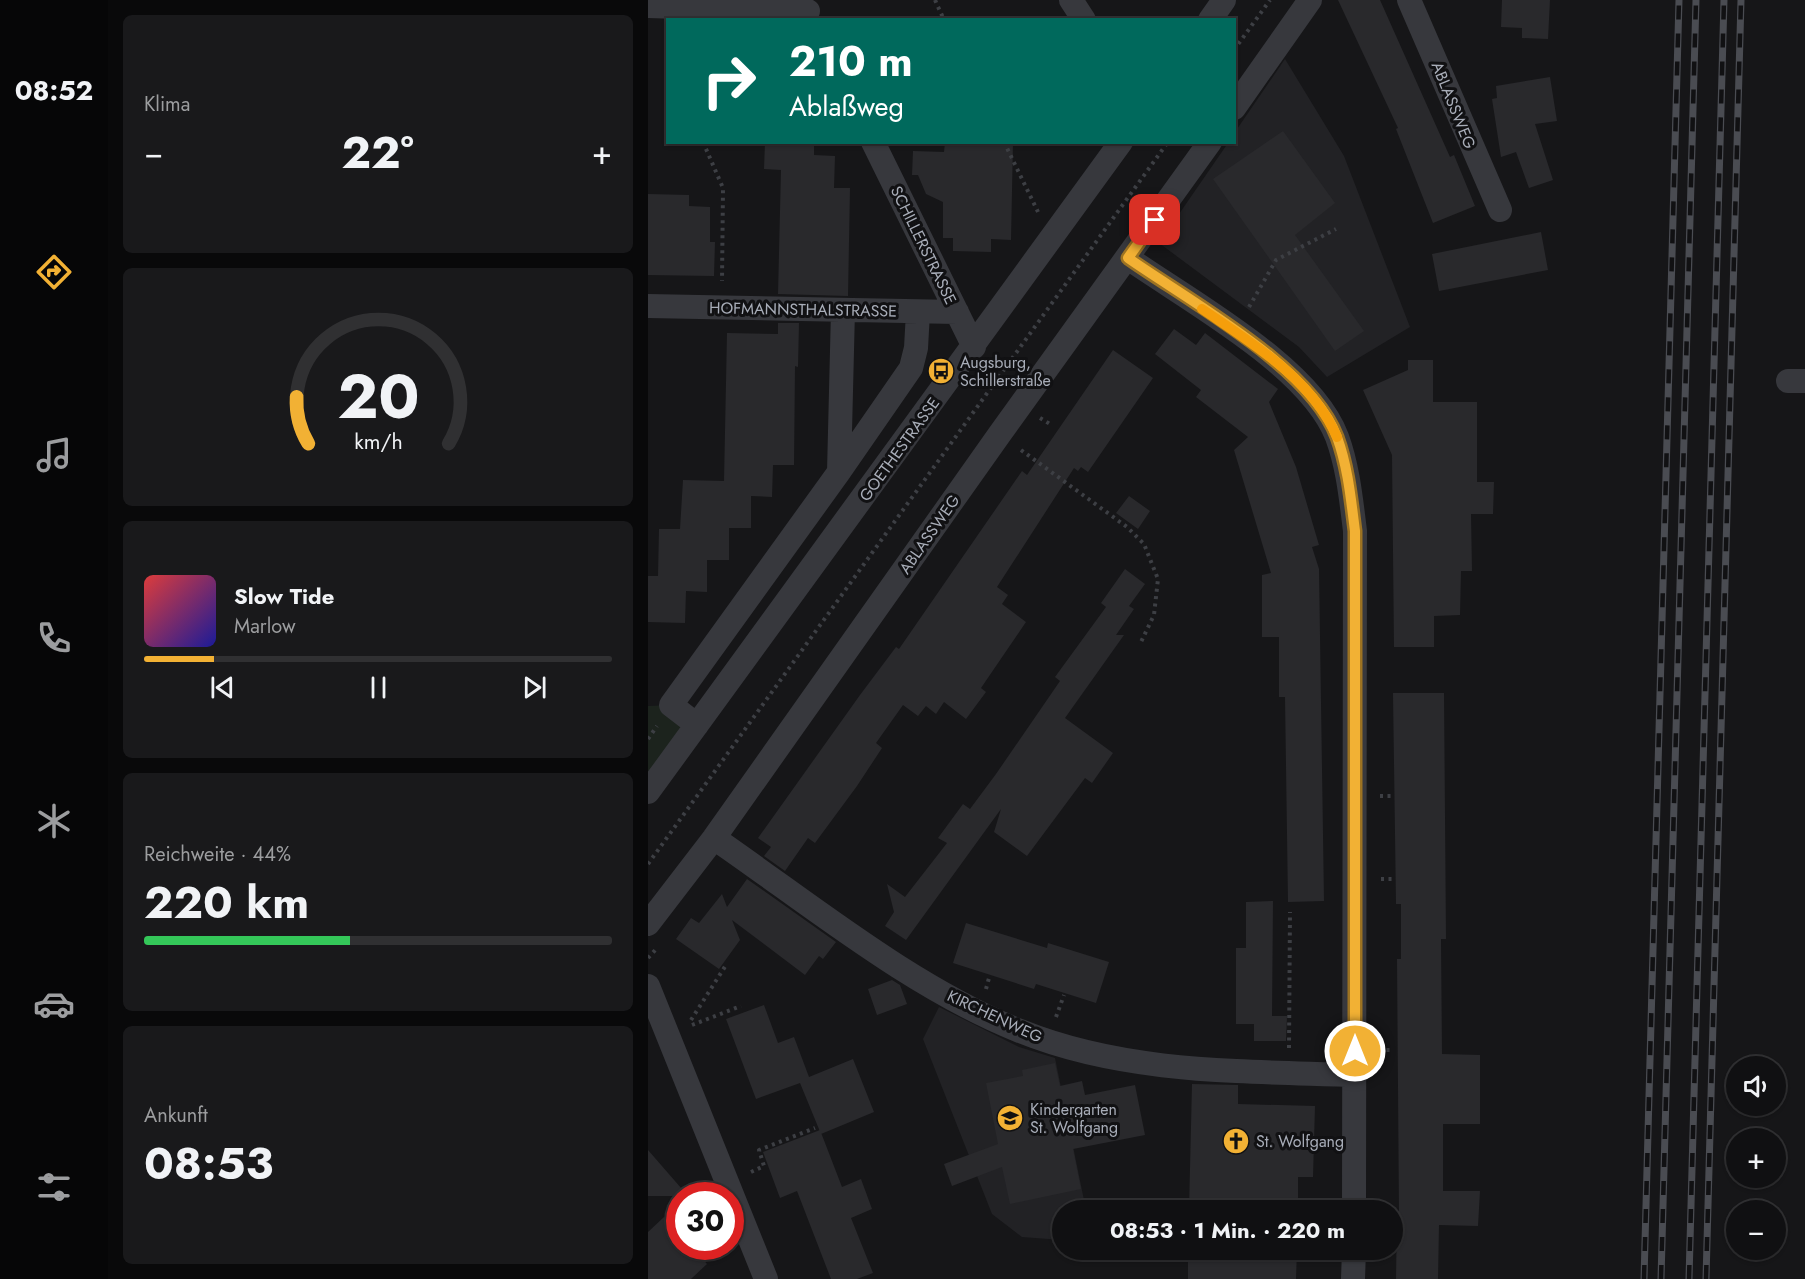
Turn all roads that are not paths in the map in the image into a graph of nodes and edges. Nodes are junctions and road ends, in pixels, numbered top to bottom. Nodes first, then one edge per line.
1 (1071, 0) edge
2 (1224, 0) edge
3 (1310, 0) edge
4 (1408, 0) edge
5 (648, 6) edge
6 (808, 10) edge
7 (1083, 18) edge
8 (1211, 18) edge
9 (1236, 105) edge
10 (874, 144) edge
11 (1120, 144) edge
12 (1209, 144) edge
13 (1500, 210) dead end
14 (1128, 258) junction
15 (648, 306) edge
16 (843, 310) junction
17 (918, 312) junction
18 (957, 312) junction
19 (975, 347) junction
20 (839, 472) junction
21 (697, 725) junction
22 (648, 792) edge
23 (714, 838) junction
24 (648, 924) edge
25 (648, 986) edge
26 (1355, 1075) junction
27 (1354, 1200) edge
28 (1354, 1260) edge
29 (766, 1279) edge
30 (1353, 1279) edge

1 - 7 street
2 - 8 street
3 - 9 street
4 - 13 street, ABLASSWEG
5 - 6 street
10 - 18 street, SCHILLERSTRASSE
11 - 19 street, GOETHESTRASSE
12 - 14 street, ABLASSWEG
14 - 23 street, ABLASSWEG
14 - 26 street
15 - 16 street, HOFMANNSTHALSTRASSE
16 - 17 street, HOFMANNSTHALSTRASSE
16 - 20 street
17 - 18 street, HOFMANNSTHALSTRASSE
17 - 20 street
18 - 19 street, SCHILLERSTRASSE
19 - 21 street, GOETHESTRASSE
20 - 21 street
21 - 22 street, GOETHESTRASSE
23 - 24 street, ABLASSWEG
23 - 26 street, KIRCHENWEG
25 - 29 street
26 - 27 street
28 - 30 street

